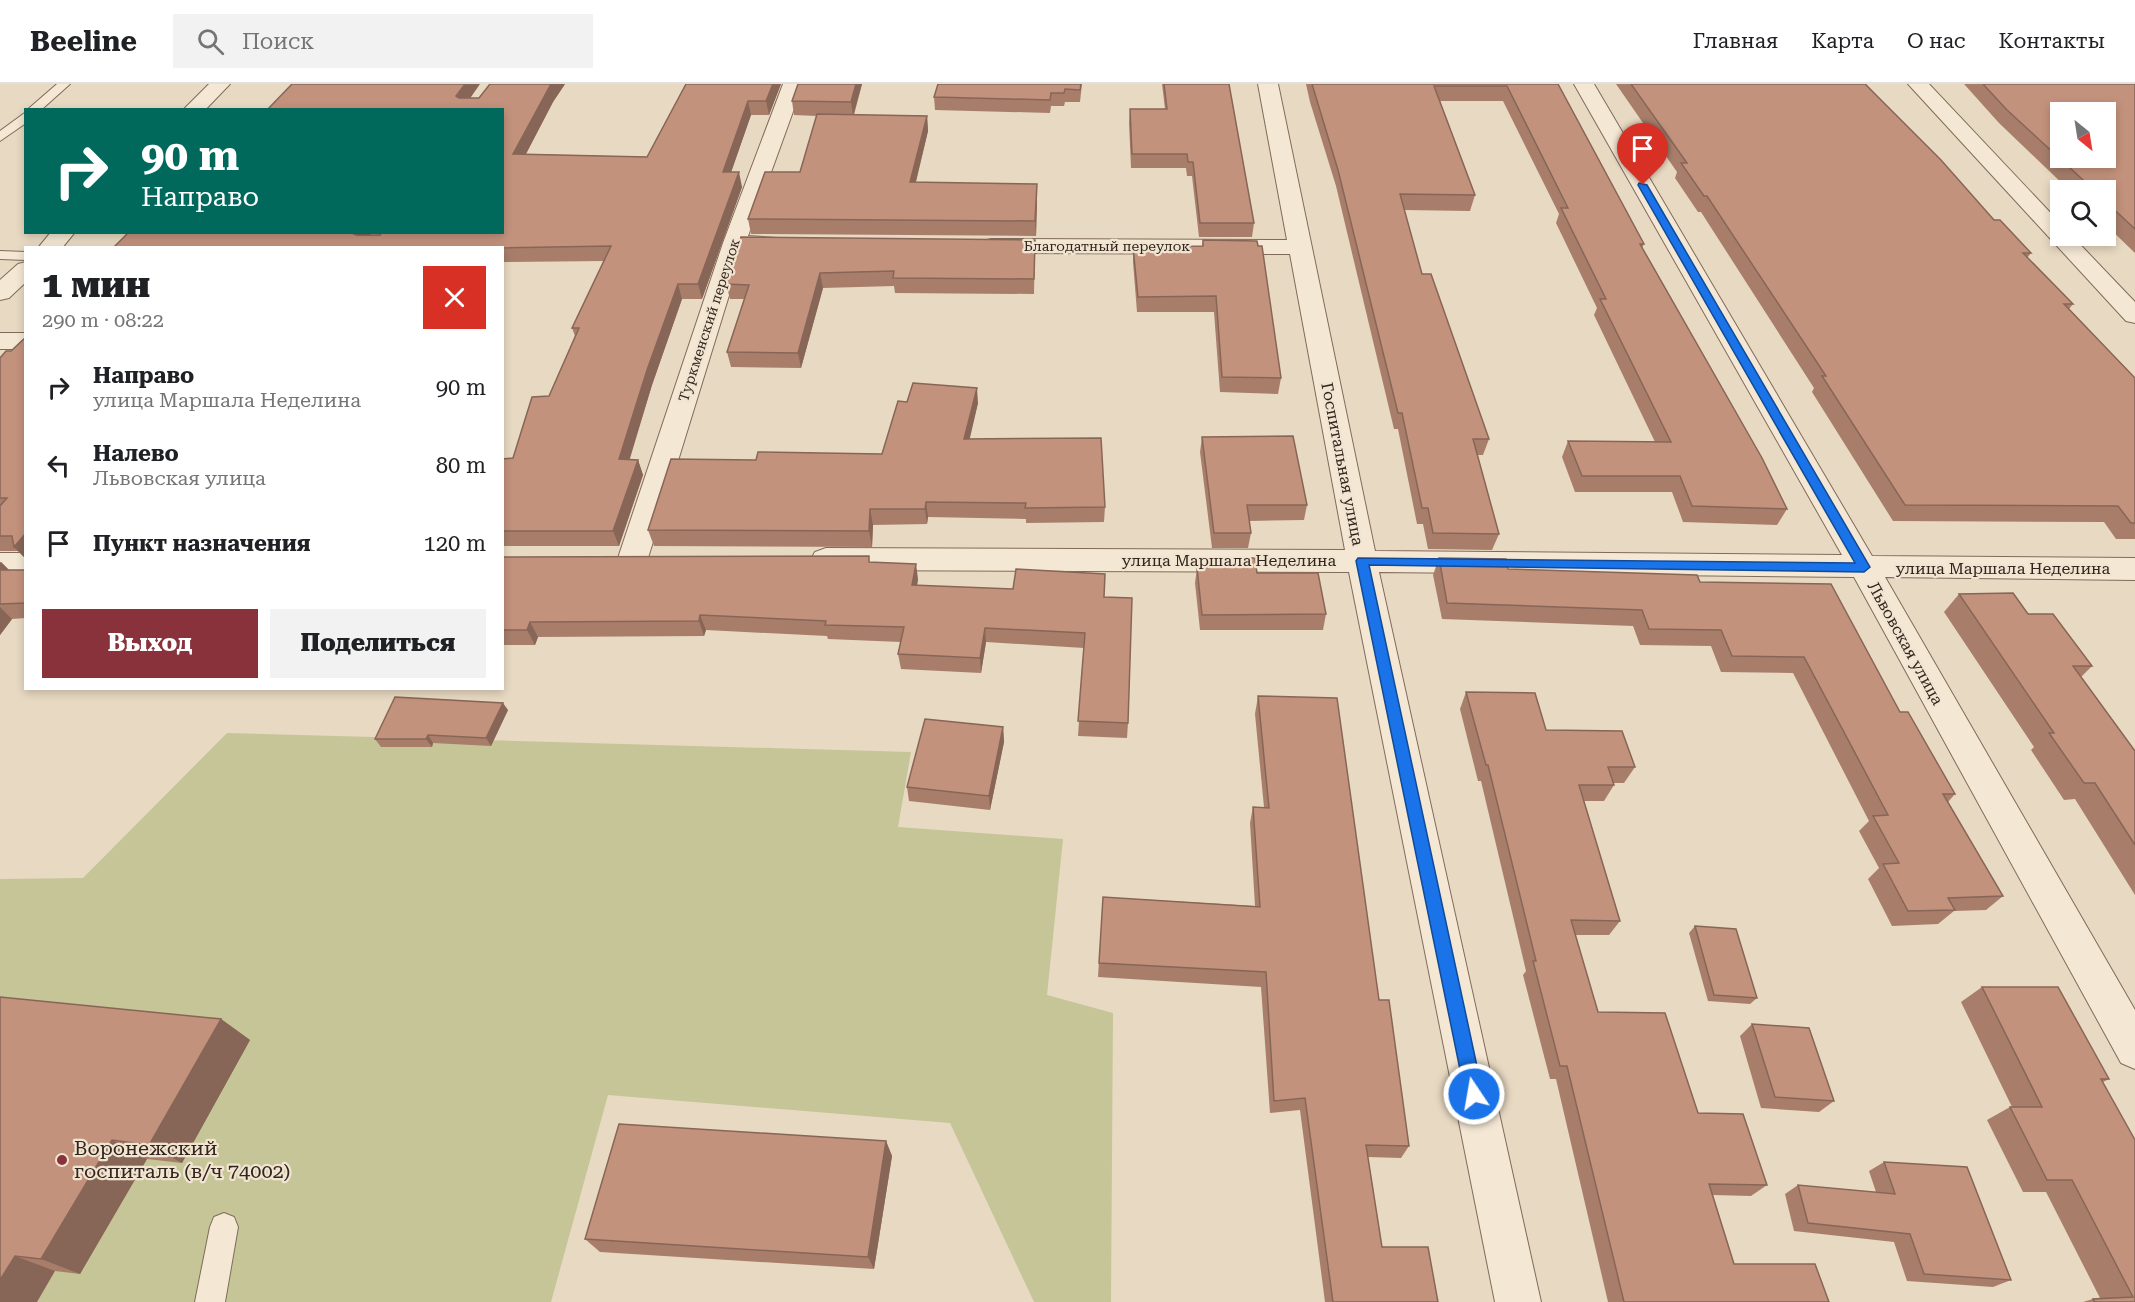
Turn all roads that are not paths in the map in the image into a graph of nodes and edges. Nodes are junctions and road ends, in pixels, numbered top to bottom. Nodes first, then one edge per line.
1 (64, 84) edge
2 (220, 84) edge
3 (793, 84) edge
4 (1268, 84) edge
5 (1584, 84) edge
6 (1918, 84) edge
7 (35, 108) edge
8 (195, 108) edge
9 (24, 118) edge
10 (0, 137) edge
11 (62, 234) edge
12 (734, 243) junction
13 (804, 244) edge
14 (970, 245) edge
15 (51, 246) edge
16 (1301, 247) junction
17 (0, 255) edge
18 (24, 256) edge
19 (24, 272) edge
20 (0, 293) edge
21 (2135, 316) edge
22 (0, 341) edge
23 (24, 341) edge
24 (602, 558) edge
25 (800, 559) edge
26 (1362, 561) junction
27 (0, 564) edge
28 (24, 564) edge
29 (1864, 567) junction
30 (2135, 569) edge
31 (2135, 1049) edge
32 (224, 1227) dead end
33 (210, 1302) edge
34 (1518, 1302) edge

1 - 7 lane
2 - 8 street
3 - 12 street, Туркменский переулок
4 - 16 street, Госпитальная улица
5 - 29 street, Львовская улица
6 - 21 street
9 - 10 lane
11 - 15 street
12 - 13 street
12 - 24 street, Туркменский переулок
14 - 16 street, Благодатный переулок
16 - 26 street, Госпитальная улица
17 - 18 lane
19 - 20 street
22 - 23 street
25 - 26 street, улица Маршала Неделина
26 - 29 street, улица Маршала Неделина
26 - 34 street, Госпитальная улица
27 - 28 street
29 - 30 street, улица Маршала Неделина
29 - 31 street, Львовская улица
32 - 33 lane

